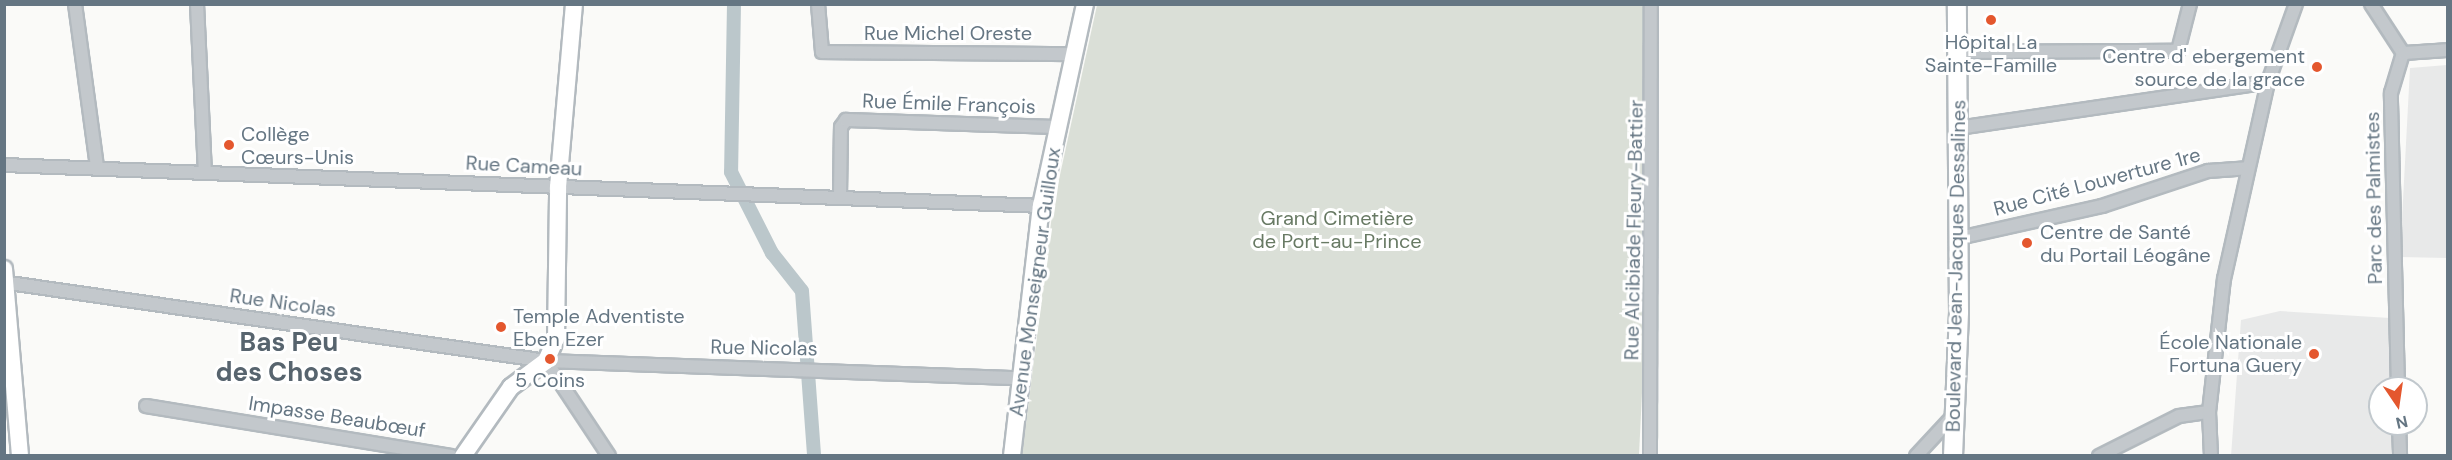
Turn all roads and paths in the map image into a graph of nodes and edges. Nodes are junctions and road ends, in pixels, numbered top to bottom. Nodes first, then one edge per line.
1 (75, 4) edge
2 (197, 4) edge
3 (574, 4) edge
4 (818, 4) edge
5 (1085, 4) edge
6 (1651, 4) edge
7 (1957, 4) edge
8 (2190, 4) edge
9 (2296, 4) edge
10 (2371, 4) edge
11 (2448, 50) edge
12 (1959, 52) junction
13 (2403, 53) junction
14 (1074, 54) junction
15 (2268, 82) junction
16 (1057, 127) junction
17 (1958, 128) junction
18 (4, 165) edge
19 (97, 166) junction
20 (2247, 168) junction
21 (205, 171) junction
22 (558, 187) junction
23 (840, 196) junction
24 (1041, 206) junction
25 (1959, 238) junction
26 (7, 276) edge
27 (546, 361) junction
28 (2397, 376) edge
29 (1019, 378) junction
30 (146, 406) dead end
31 (2209, 412) junction
32 (1955, 414) junction
33 (2399, 436) edge
34 (20, 456) edge
35 (450, 456) edge
36 (462, 456) edge
37 (609, 456) edge
38 (1012, 456) edge
39 (1650, 456) edge
40 (1916, 456) edge
41 (1953, 456) edge
42 (2099, 456) edge
43 (2211, 456) edge
44 (2400, 456) edge

1 - 19 street
2 - 21 street
3 - 22 street
4 - 14 street, Rue Michel Oreste
5 - 14 street, Avenue Monseigneur Guilloux
6 - 39 street, Rue Alcibiade Fleury-Battier
7 - 12 main road, Boulevard Jean-Jacques Dessalines
8 - 12 street
9 - 15 street
10 - 13 street
11 - 13 street
12 - 17 main road, Boulevard Jean-Jacques Dessalines
13 - 28 street, Parc des Palmistes
14 - 16 street, Avenue Monseigneur Guilloux
15 - 17 street
15 - 20 street
16 - 23 street, Rue Émile François
16 - 24 street, Avenue Monseigneur Guilloux
17 - 25 main road, Boulevard Jean-Jacques Dessalines
18 - 19 street, Rue Cameau
19 - 21 street, Rue Cameau
20 - 25 street, Rue Cité Louverture 1re
20 - 31 street
21 - 22 street, Rue Cameau
22 - 23 street, Rue Cameau
22 - 27 street
23 - 24 street, Rue Cameau
24 - 29 street, Avenue Monseigneur Guilloux
25 - 32 main road, Boulevard Jean-Jacques Dessalines
26 - 27 street, Rue Nicolas
26 - 34 street
27 - 29 street, Rue Nicolas
27 - 36 street
27 - 37 street
29 - 38 street, Avenue Monseigneur Guilloux
30 - 35 street, Impasse Beaubœuf
31 - 42 street
31 - 43 street
32 - 40 street
32 - 41 main road, Boulevard Jean-Jacques Dessalines
33 - 44 street

